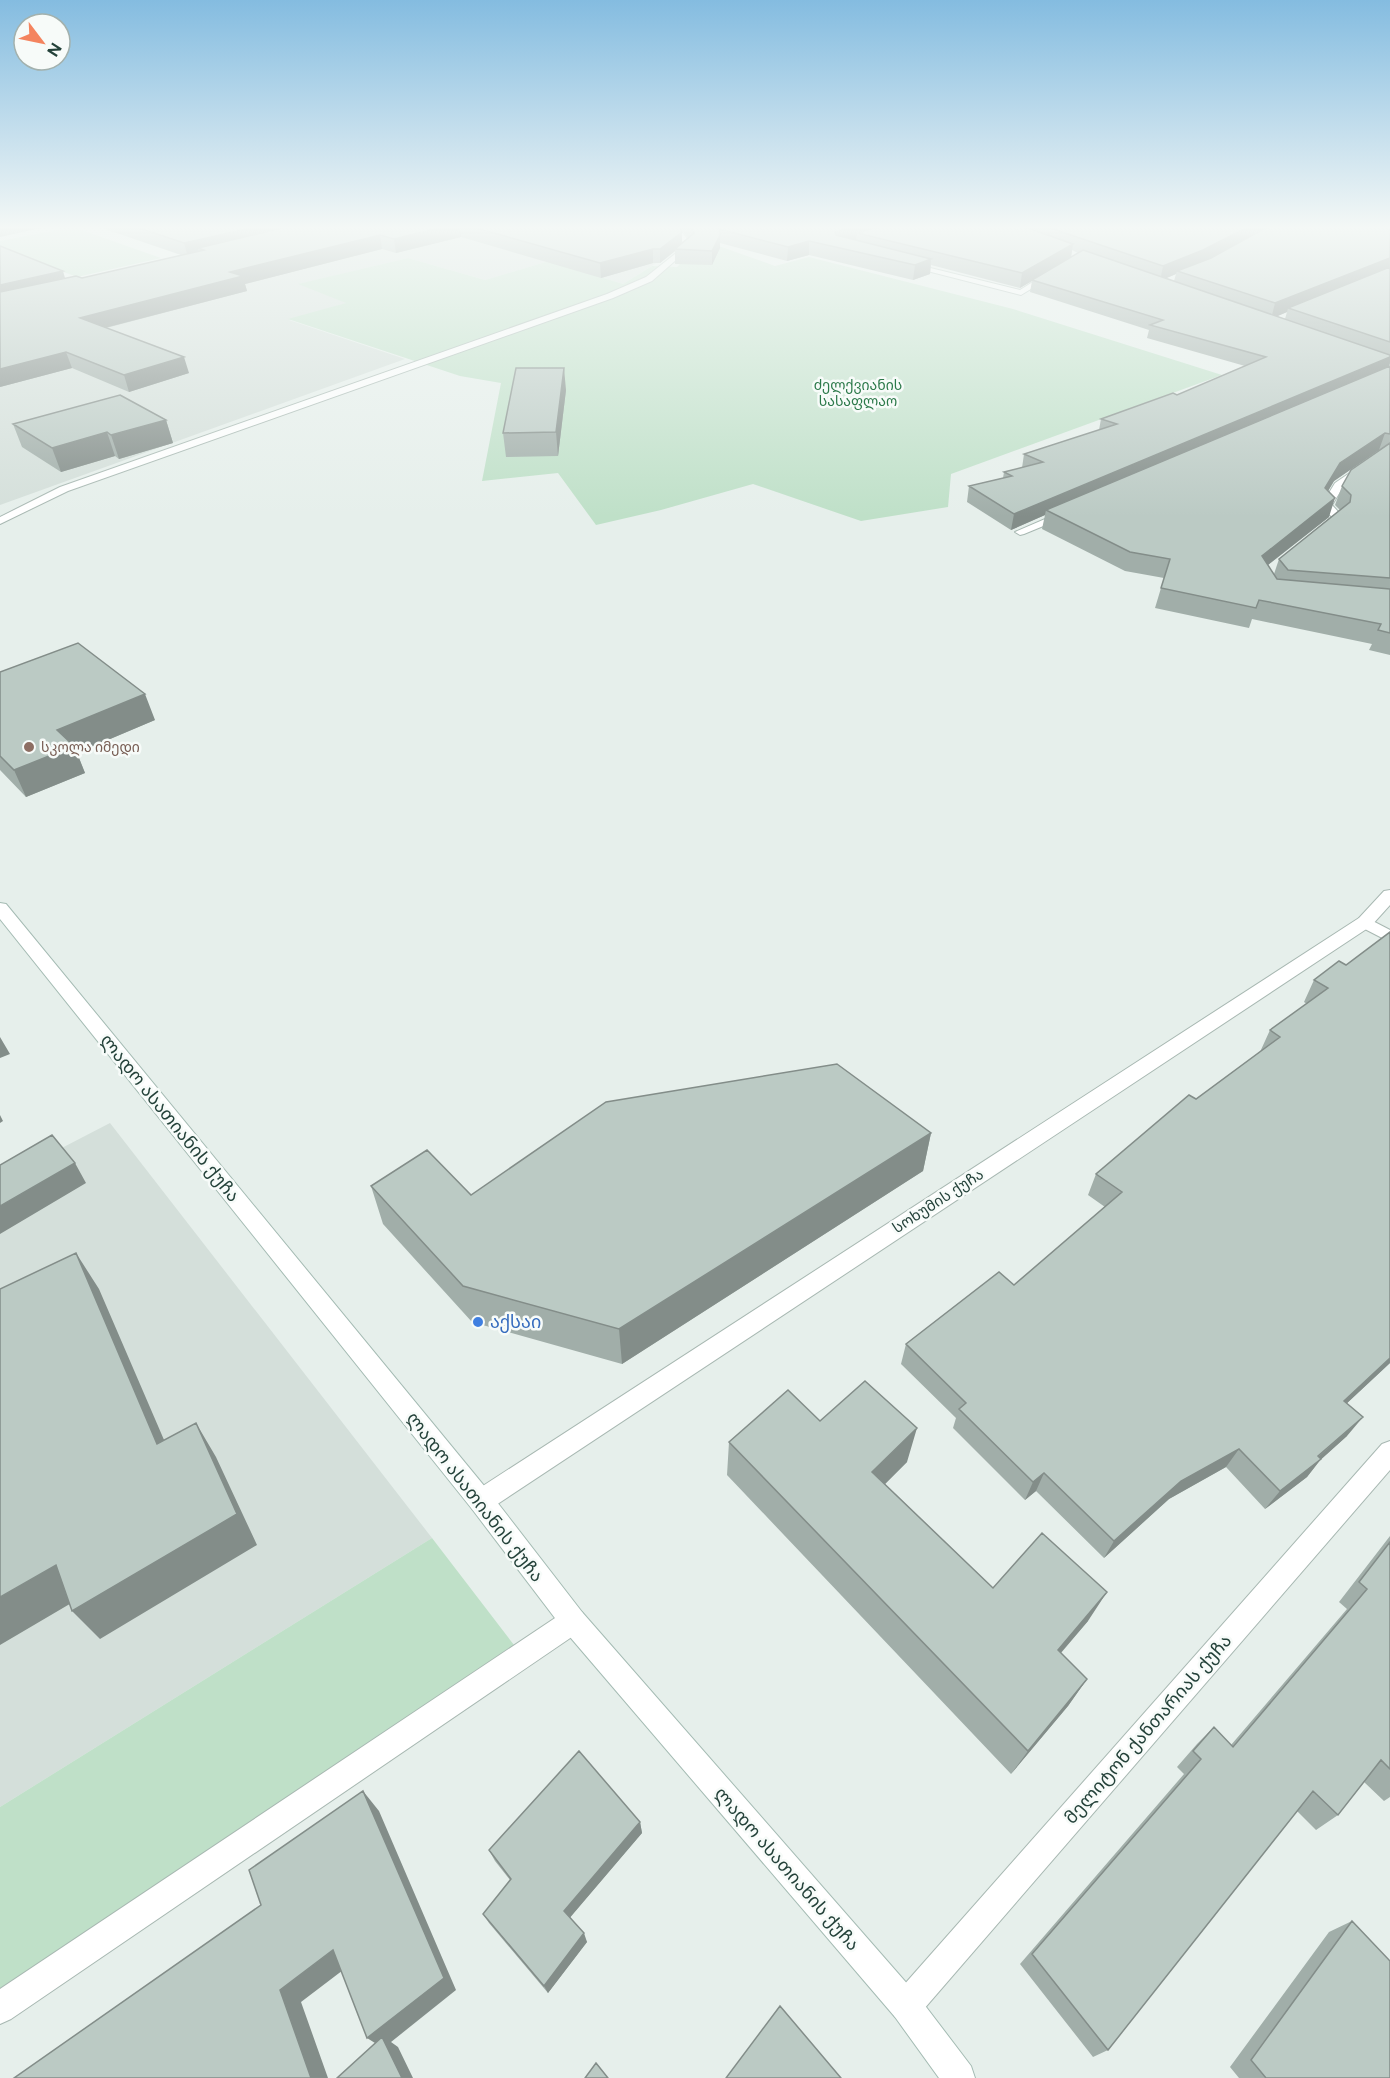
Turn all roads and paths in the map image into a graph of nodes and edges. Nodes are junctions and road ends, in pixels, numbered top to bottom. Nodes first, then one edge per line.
1 (531, 324) edge
2 (1374, 460) edge
3 (1074, 509) edge
4 (0, 520) edge
5 (1020, 532) dead end
6 (1308, 542) edge
7 (1390, 895) edge
8 (0, 908) edge
9 (1365, 922) junction
10 (1390, 937) edge
11 (1390, 1452) edge
12 (481, 1501) junction
13 (573, 1621) junction
14 (906, 2006) junction
15 (0, 2008) edge
16 (959, 2078) edge

1 - 4 street
2 - 6 street
3 - 5 street
7 - 9 street, სოხუმის ქუჩა
8 - 12 street, ლადო ასათიანის ქუჩა
9 - 10 street
9 - 12 street, სოხუმის ქუჩა
11 - 14 street, მელიტონ ქანთარიას ქუჩა
12 - 13 street, ლადო ასათიანის ქუჩა
13 - 14 street, ლადო ასათიანის ქუჩა
13 - 15 street
14 - 16 street, ლადო ასათიანის ქუჩა

